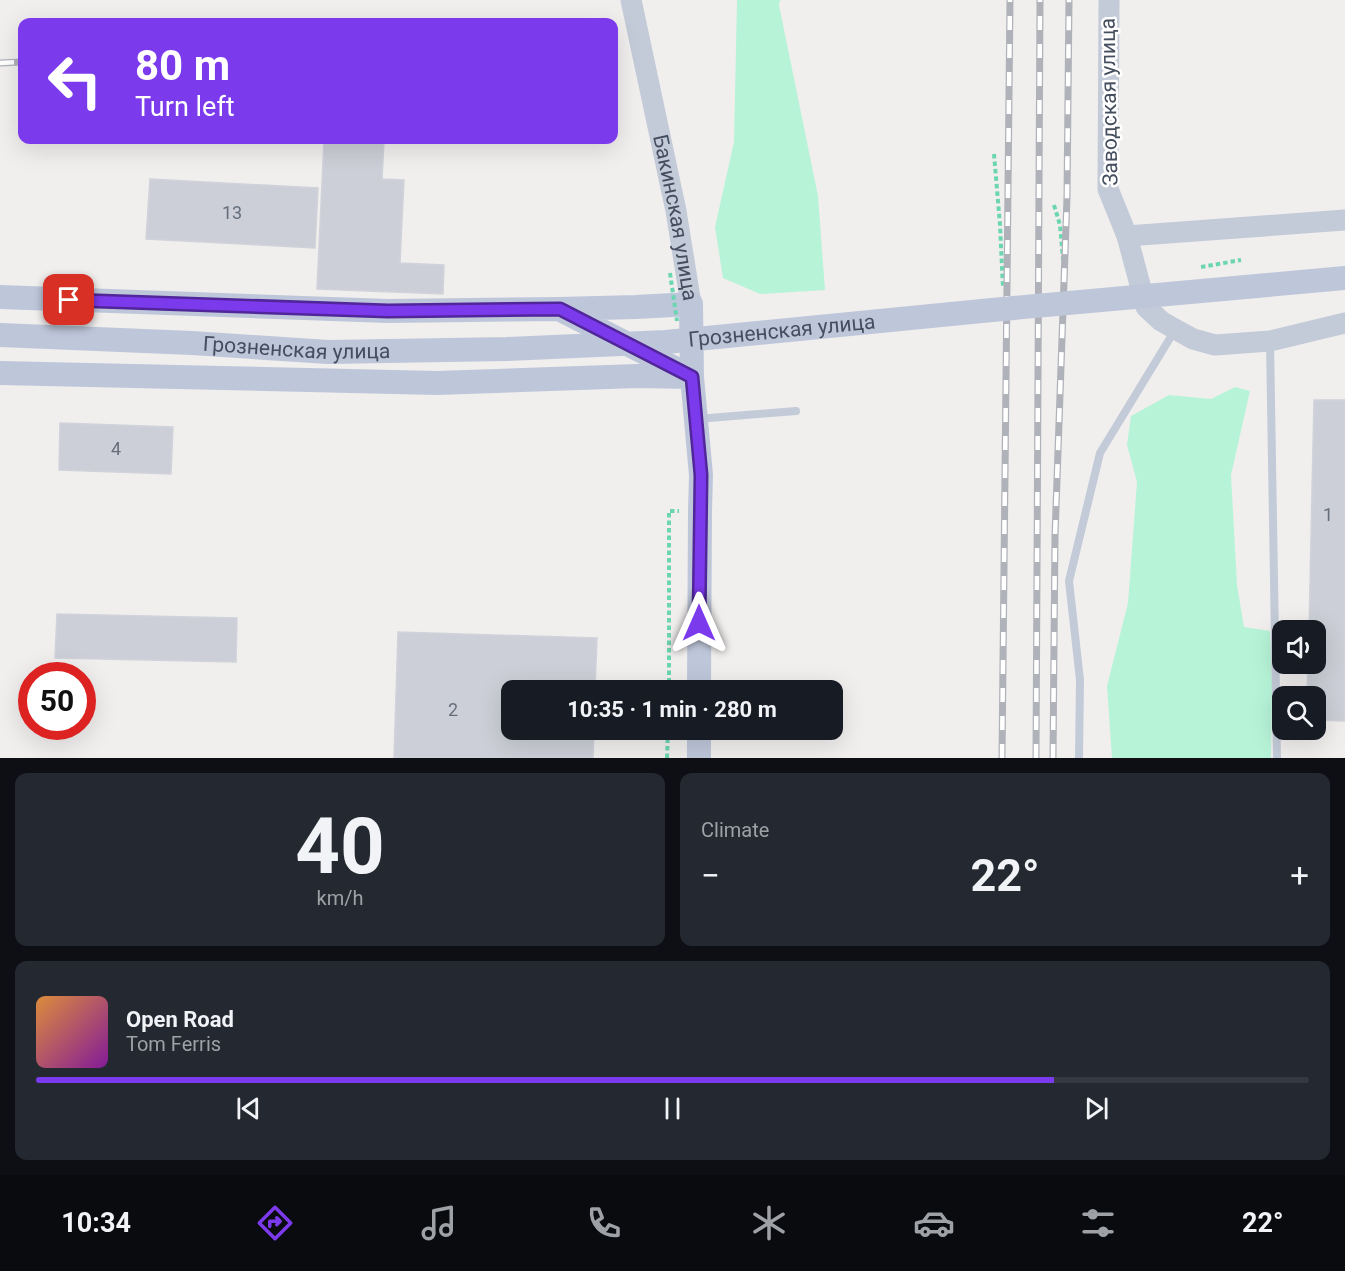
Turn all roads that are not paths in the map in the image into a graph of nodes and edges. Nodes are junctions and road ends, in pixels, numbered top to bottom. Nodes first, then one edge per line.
1 (631, 0) edge
2 (1109, 0) edge
3 (1345, 220) edge
4 (1127, 236) junction
5 (1345, 278) edge
6 (0, 297) edge
7 (691, 304) junction
8 (560, 309) junction
9 (1345, 323) edge
10 (1175, 329) junction
11 (0, 335) edge
12 (1270, 341) junction
13 (0, 373) edge
14 (692, 377) junction
15 (796, 411) dead end
16 (697, 419) junction
17 (699, 680) edge
18 (699, 740) edge
19 (699, 758) edge
20 (1079, 758) edge
21 (1277, 758) edge

1 - 7 street, Бакинская улица
2 - 4 street, Заводская улица
3 - 4 street
4 - 10 street, Заводская улица
5 - 11 main road, Грозненская улица, bridge
6 - 8 main road
7 - 8 main road
7 - 14 main road, Бакинская улица
8 - 14 main road
9 - 12 street, Заводская улица
10 - 12 street, Заводская улица
10 - 20 lane
12 - 21 lane
13 - 14 main road
14 - 16 main road, Бакинская улица
15 - 16 lane
16 - 17 main road, Бакинская улица
18 - 19 main road

